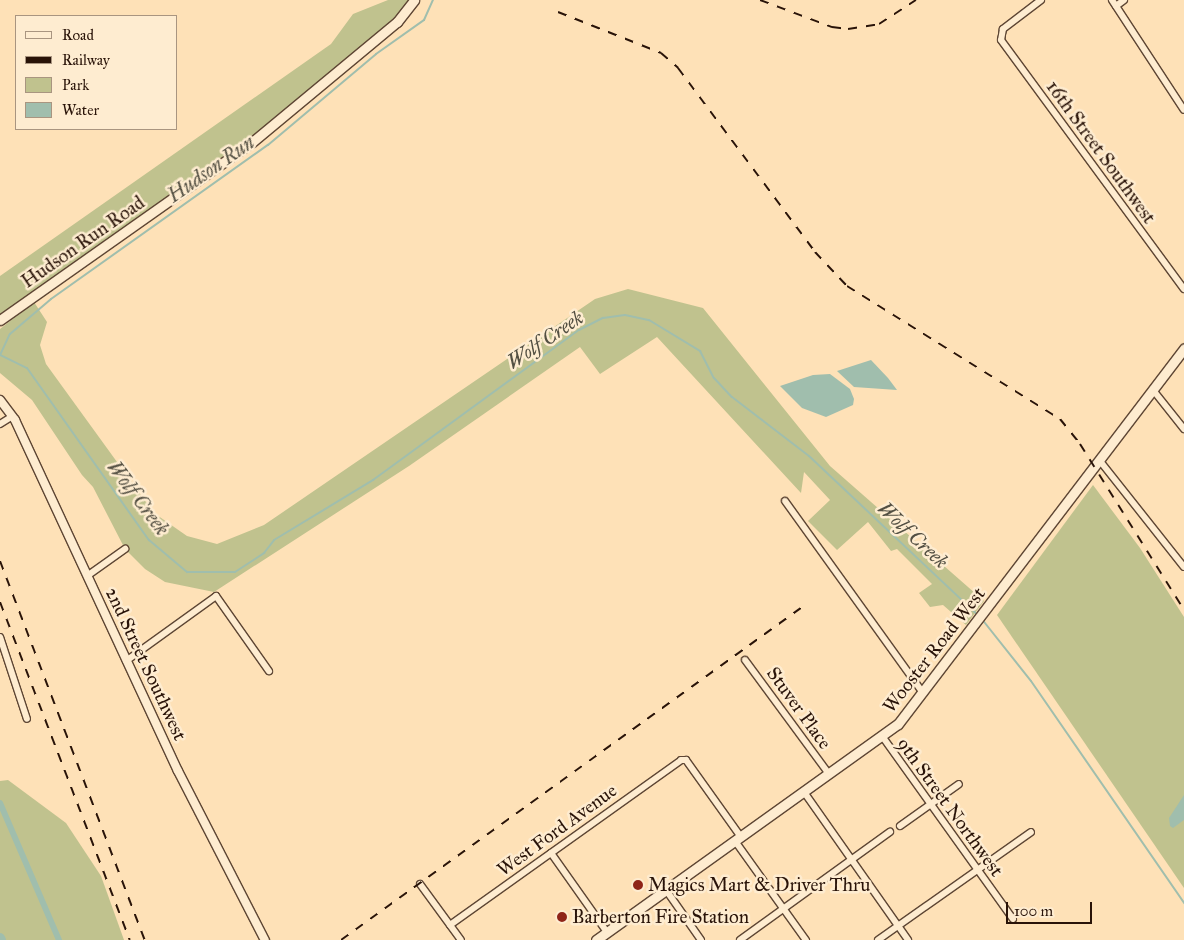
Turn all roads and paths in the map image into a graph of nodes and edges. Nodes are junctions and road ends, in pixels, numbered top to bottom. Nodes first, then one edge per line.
1 (414, 0) edge
2 (1041, 0) edge
3 (1124, 0) edge
4 (1114, 3) edge
5 (1184, 110) edge
6 (1184, 289) edge
7 (0, 320) edge
8 (1184, 349) edge
9 (1153, 390) junction
10 (0, 400) edge
11 (13, 416) junction
12 (0, 424) edge
13 (1184, 429) edge
14 (1100, 461) junction
15 (785, 501) dead end
16 (125, 549) dead end
17 (1184, 567) edge
18 (87, 576) junction
19 (0, 637) edge
20 (745, 660) dead end
21 (126, 661) junction
22 (269, 671) dead end
23 (923, 693) junction
24 (27, 719) dead end
25 (882, 736) junction
26 (829, 774) junction
27 (960, 784) dead end
28 (804, 792) junction
29 (930, 804) junction
30 (900, 826) dead end
31 (890, 832) dead end
32 (1031, 832) dead end
33 (738, 839) junction
34 (550, 853) junction
35 (852, 861) junction
36 (977, 870) junction
37 (420, 884) dead end
38 (666, 890) junction
39 (784, 909) junction
40 (1013, 919) dead end
41 (450, 925) junction
42 (898, 926) junction
43 (607, 932) junction
44 (265, 940) edge
45 (461, 940) edge
46 (596, 940) edge
47 (701, 940) edge
48 (740, 940) edge
49 (806, 940) edge
50 (878, 940) edge
51 (908, 940) edge

1 - 7 main road, Hudson Run Road
2 - 6 street, 16th Street Southwest
3 - 4 street
4 - 5 street
8 - 9 main road, Wooster Road West
9 - 13 street
9 - 14 main road, Wooster Road West
10 - 11 street, 2nd Street Southwest
11 - 12 street
11 - 18 street, 2nd Street Southwest
14 - 17 street
14 - 23 main road, Wooster Road West
15 - 23 street
16 - 18 street
18 - 21 street, 2nd Street Southwest
19 - 24 street
20 - 26 street, Stuver Place
21 - 22 street
21 - 44 street, 2nd Street Southwest
23 - 25 main road, Wooster Road West
25 - 26 main road, Wooster Road West
25 - 29 street, 9th Street Northwest
26 - 28 main road, Wooster Road West
27 - 29 street
28 - 33 main road, Wooster Road West
28 - 35 street
29 - 30 street
29 - 36 street, 9th Street Northwest
31 - 35 street
32 - 36 street
33 - 34 street, West Ford Avenue
33 - 38 main road, Wooster Road West
33 - 39 street
34 - 41 street, West Ford Avenue
34 - 43 street
35 - 39 street
35 - 42 street
36 - 40 street, 9th Street Northwest
36 - 42 street
37 - 41 street
38 - 43 main road, Wooster Road West
38 - 47 street
39 - 48 street
39 - 49 street
41 - 45 street
42 - 50 street
42 - 51 street
43 - 46 main road, Wooster Road West

